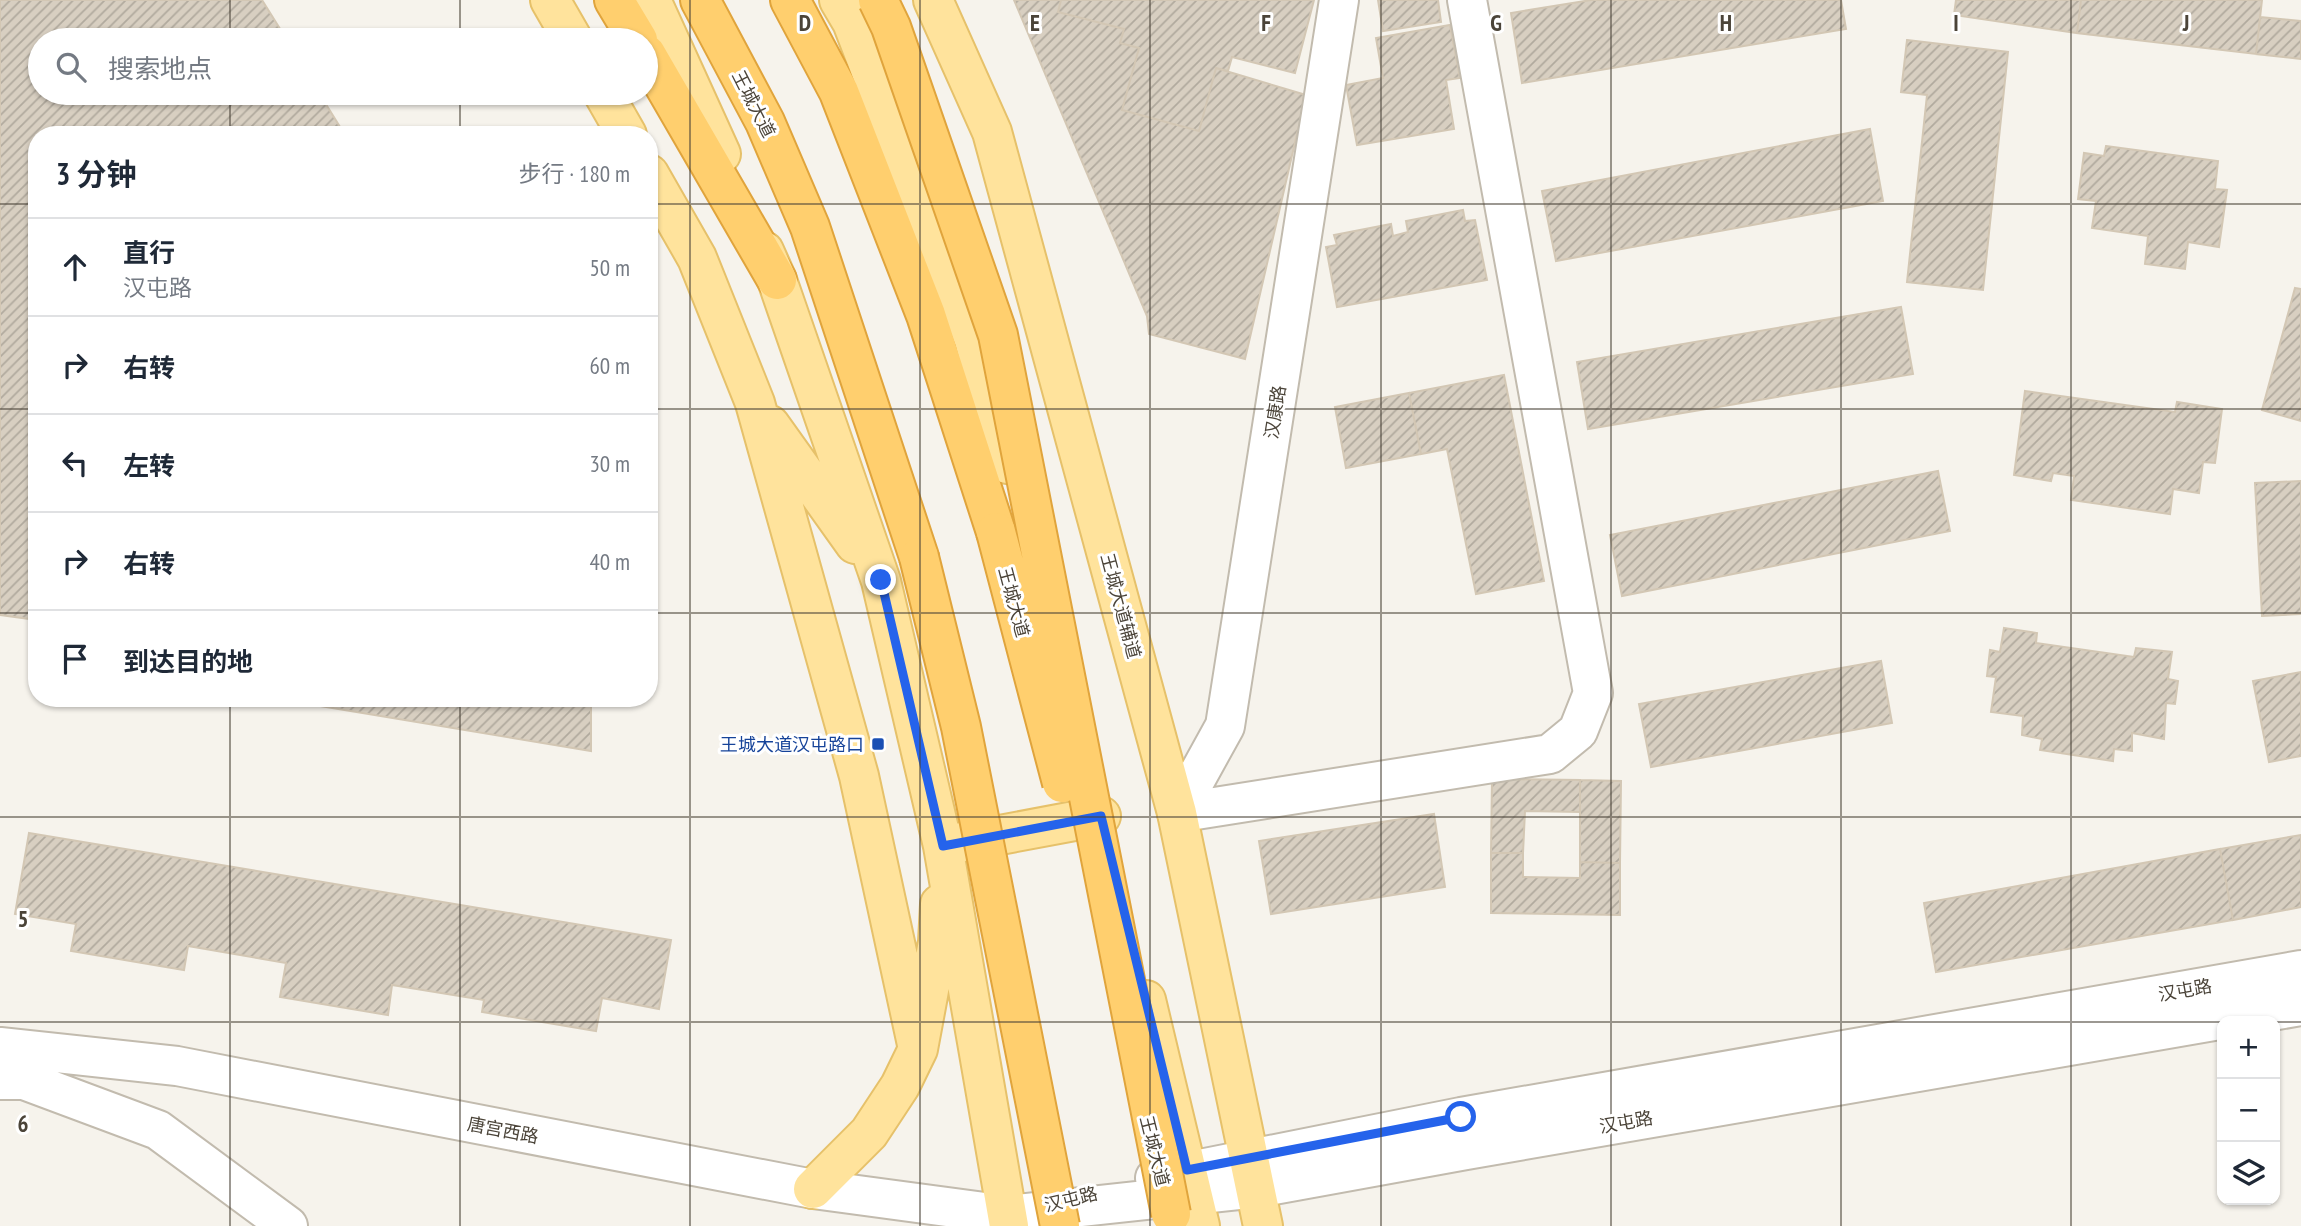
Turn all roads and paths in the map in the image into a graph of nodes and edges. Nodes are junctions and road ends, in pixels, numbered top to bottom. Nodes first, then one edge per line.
1 (550, 0) edge
2 (700, 0) edge
3 (790, 0) edge
4 (839, 0) edge
5 (878, 0) edge
6 (933, 0) edge
7 (1339, 0) edge
8 (1467, 0) edge
9 (566, 28) edge
10 (658, 62) edge
11 (658, 75) edge
12 (610, 105) edge
13 (622, 126) edge
14 (658, 190) edge
15 (778, 280) junction
16 (755, 403) junction
17 (881, 580) junction
18 (1177, 813) junction
19 (1101, 816) junction
20 (943, 846) junction
21 (2301, 970) edge
22 (2301, 1006) edge
23 (0, 1048) edge
24 (918, 1049) junction
25 (0, 1080) edge
26 (1252, 1174) junction
27 (813, 1189) junction
28 (1183, 1210) edge
29 (1008, 1220) edge
30 (288, 1226) edge
31 (1060, 1226) edge
32 (1264, 1226) edge

1 - 9 main road
2 - 31 highway, 王城大道, bridge
3 - 28 highway, 王城大道, bridge
4 - 19 main road
5 - 28 highway, bridge
6 - 18 main road, 王城大道辅道
7 - 18 street, 汉康路
8 - 18 street
10 - 15 main road
11 - 15 highway
12 - 13 main road
14 - 16 main road
15 - 17 main road
16 - 17 main road
16 - 24 main road
17 - 20 main road
18 - 26 main road, 王城大道辅道
19 - 20 main road
19 - 28 main road
20 - 24 main road
20 - 29 main road
21 - 26 street, 汉屯路
22 - 26 street, 汉屯路
23 - 27 street, 唐宫西路
24 - 27 main road
25 - 30 street
26 - 28 street, 汉屯路
26 - 32 main road, 王城大道辅道
27 - 29 street, 唐宫西路
28 - 29 street, 汉屯路

